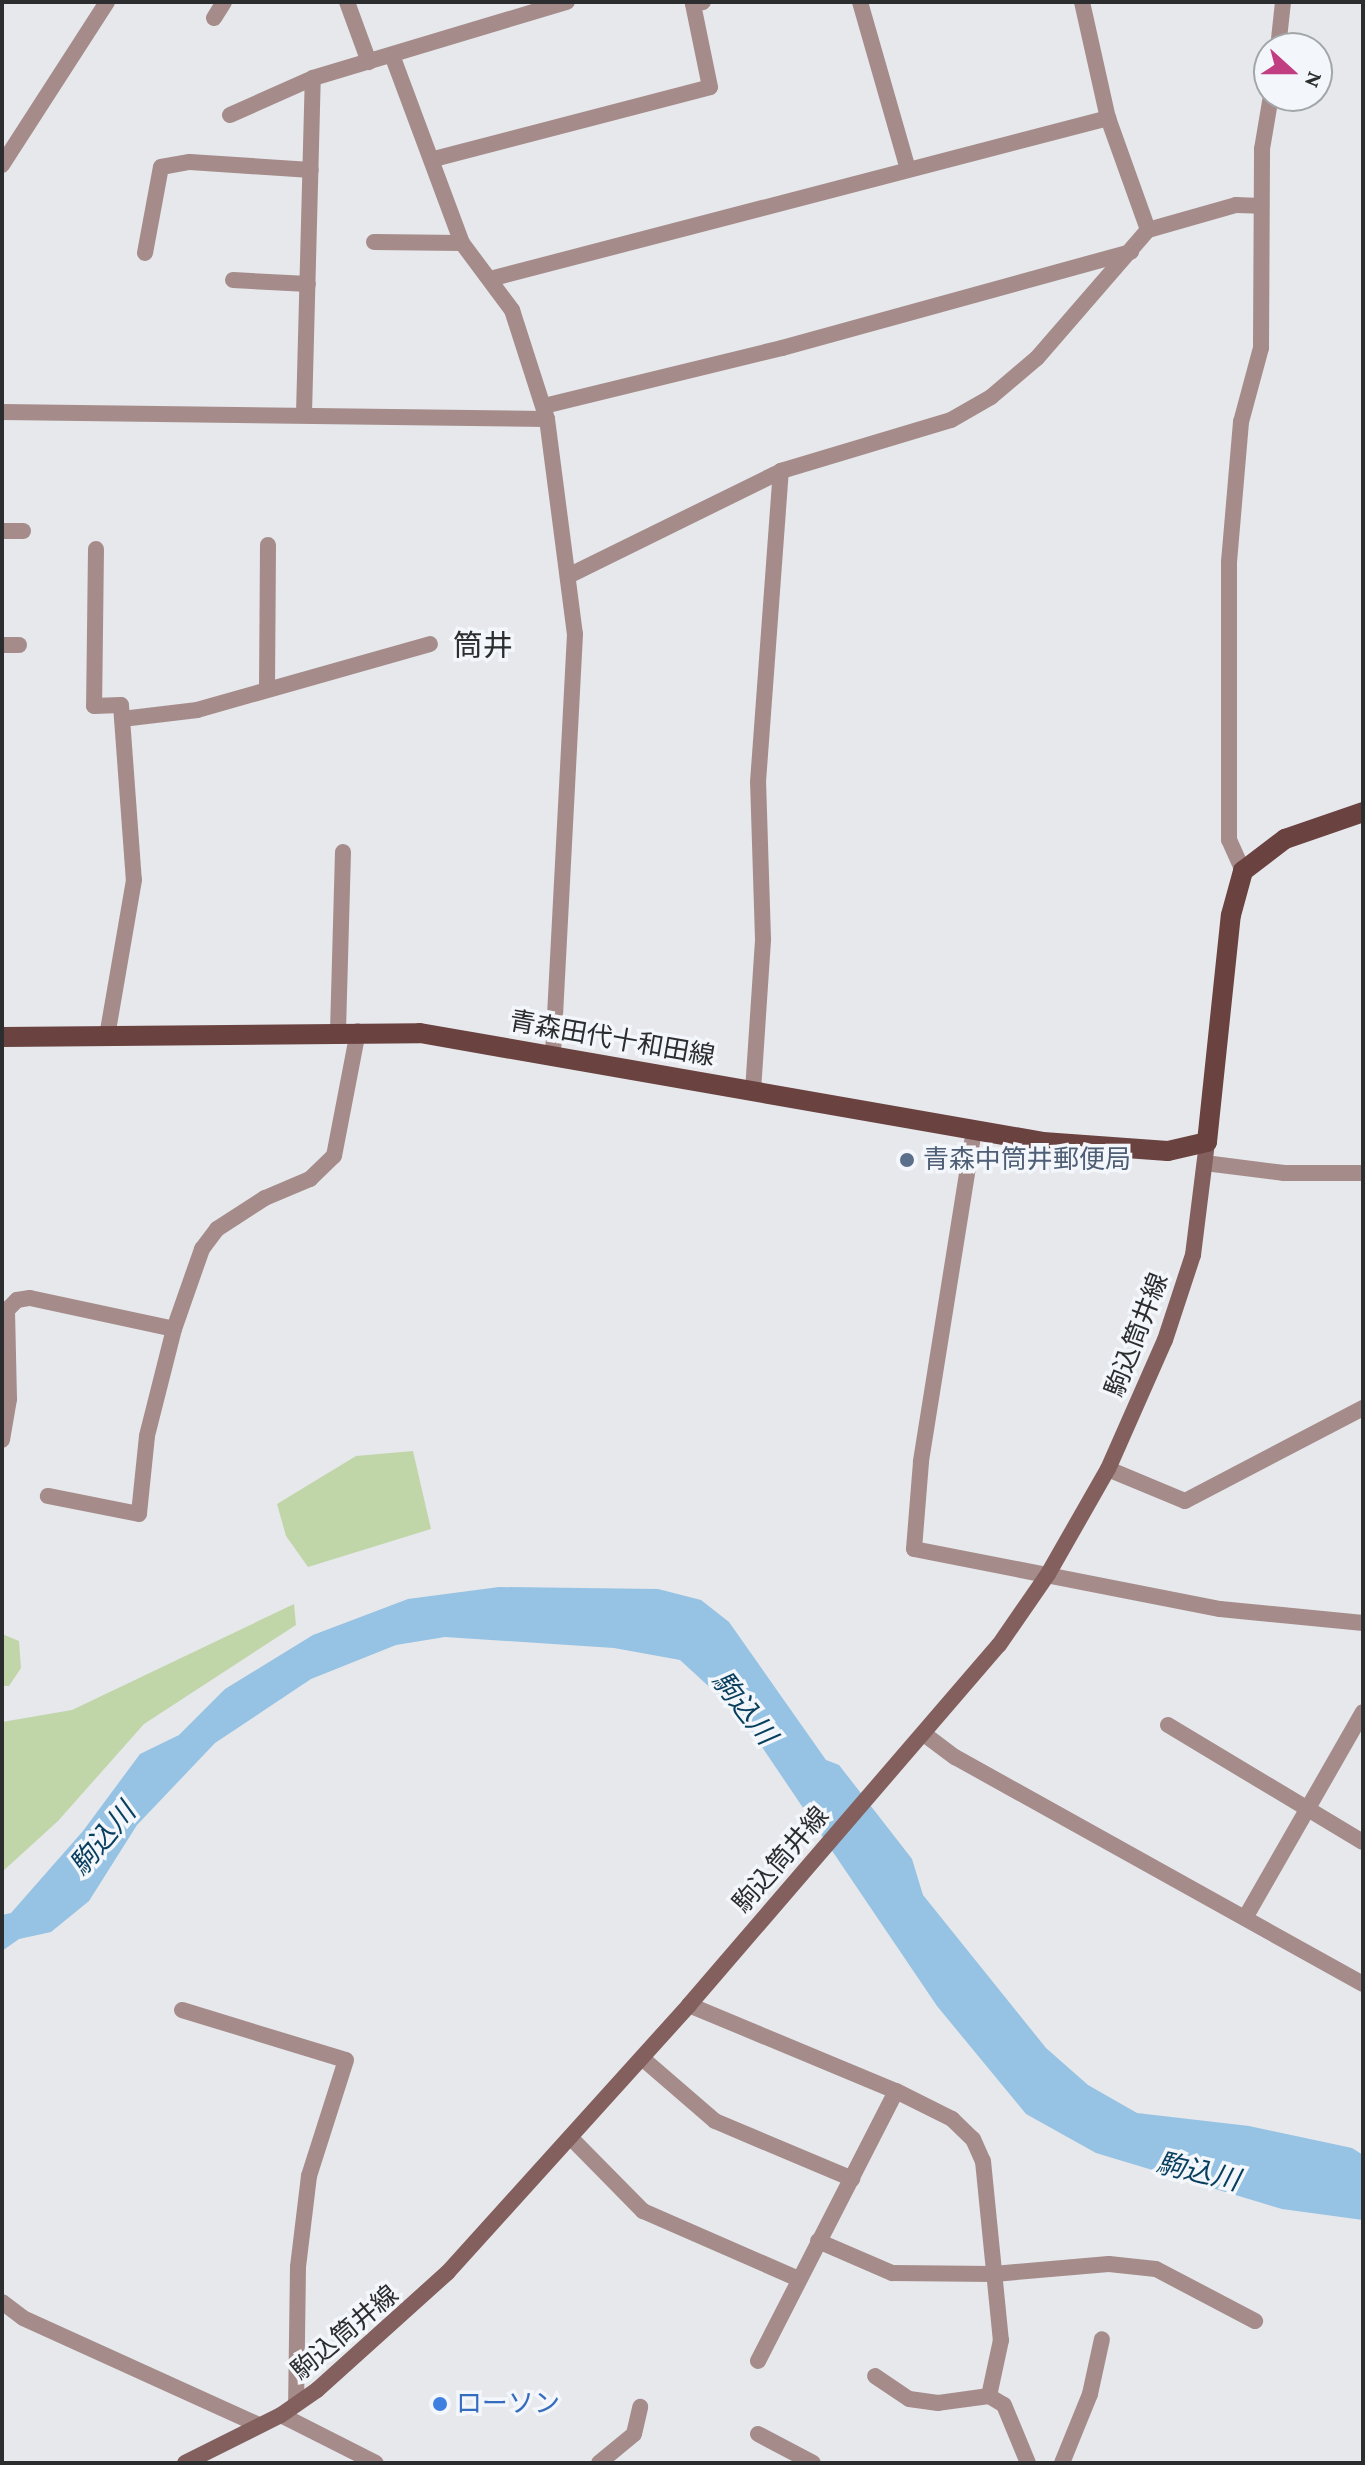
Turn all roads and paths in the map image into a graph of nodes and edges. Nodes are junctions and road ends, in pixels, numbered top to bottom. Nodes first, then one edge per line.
1 (107, 2) edge
2 (224, 2) edge
3 (347, 2) edge
4 (567, 2) edge
5 (860, 2) edge
6 (1082, 2) edge
7 (1283, 2) edge
8 (697, 3) edge
9 (214, 18) dead end
10 (1280, 32) edge
11 (392, 55) junction
12 (369, 62) junction
13 (313, 78) junction
14 (1268, 112) edge
15 (230, 115) dead end
16 (1108, 118) junction
17 (434, 159) junction
18 (2, 165) edge
19 (908, 169) junction
20 (311, 170) junction
21 (1261, 206) junction
22 (1148, 230) junction
23 (374, 242) dead end
24 (462, 243) junction
25 (1131, 252) junction
26 (145, 253) dead end
27 (490, 279) junction
28 (233, 280) dead end
29 (308, 284) junction
30 (2, 412) edge
31 (546, 413) junction
32 (304, 414) junction
33 (781, 471) junction
34 (2, 531) edge
35 (23, 531) dead end
36 (268, 545) dead end
37 (96, 549) dead end
38 (568, 576) junction
39 (430, 644) dead end
40 (267, 689) junction
41 (122, 719) junction
42 (1363, 812) edge
43 (343, 852) dead end
44 (1243, 871) junction
45 (348, 1031) junction
46 (107, 1036) junction
47 (2, 1037) edge
48 (553, 1054) junction
49 (753, 1091) junction
50 (974, 1130) junction
51 (1207, 1142) junction
52 (1205, 1163) junction
53 (1363, 1173) edge
54 (174, 1329) junction
55 (1363, 1408) edge
56 (2, 1440) edge
57 (1108, 1469) junction
58 (48, 1496) dead end
59 (1048, 1574) junction
60 (1363, 1623) edge
61 (1363, 1712) edge
62 (1168, 1725) dead end
63 (924, 1734) junction
64 (1309, 1811) junction
65 (1363, 1842) edge
66 (1245, 1918) junction
67 (1363, 1984) edge
68 (689, 2005) junction
69 (182, 2010) dead end
70 (642, 2058) junction
71 (896, 2091) junction
72 (571, 2138) junction
73 (852, 2179) junction
74 (818, 2241) junction
75 (994, 2274) junction
76 (799, 2279) junction
77 (2, 2302) edge
78 (1255, 2321) dead end
79 (1102, 2339) dead end
80 (758, 2361) dead end
81 (875, 2376) dead end
82 (989, 2396) junction
83 (296, 2404) junction
84 (640, 2407) dead end
85 (281, 2415) junction
86 (259, 2425) junction
87 (758, 2434) dead end
88 (185, 2463) edge
89 (376, 2463) edge
90 (599, 2463) edge
91 (813, 2463) edge
92 (1028, 2463) edge
93 (1062, 2463) edge

1 - 18 street
2 - 9 street
3 - 12 street
4 - 11 street
5 - 19 street
6 - 16 street
7 - 10 street
8 - 17 street
11 - 12 street
11 - 17 street
12 - 13 street
13 - 15 street
13 - 20 street
14 - 21 street
16 - 19 street
16 - 22 street
17 - 24 street
19 - 27 street
20 - 26 street
20 - 29 street
21 - 22 street
21 - 44 street
22 - 25 street
23 - 24 street
24 - 27 street
25 - 31 street
25 - 33 street
27 - 31 street
28 - 29 street
29 - 32 street
30 - 32 street
31 - 32 street
31 - 38 street
33 - 38 street
33 - 49 street
34 - 35 street
36 - 40 street
37 - 41 street
38 - 48 street
39 - 40 street
40 - 41 street
41 - 46 street
42 - 44 main road
43 - 45 street
44 - 51 main road
45 - 46 main road, 青森田代十和田線
45 - 48 main road, 青森田代十和田線
45 - 54 street
46 - 47 main road, 青森田代十和田線
48 - 49 main road, 青森田代十和田線
49 - 50 main road, 青森田代十和田線
50 - 51 main road, 青森田代十和田線
50 - 59 street
51 - 52 main road, 駒込筒井線
52 - 53 street
52 - 57 main road, 駒込筒井線
54 - 56 street
54 - 58 street
55 - 57 street
57 - 59 main road, 駒込筒井線
59 - 60 street
59 - 63 main road, 駒込筒井線
61 - 64 street
62 - 64 street
63 - 66 street
63 - 68 main road, 駒込筒井線
64 - 65 street
64 - 66 street
66 - 67 street
68 - 70 main road, 駒込筒井線
68 - 71 street
69 - 83 street
70 - 72 main road, 駒込筒井線
70 - 73 street
71 - 73 street
71 - 75 street
72 - 76 street
72 - 83 main road, 駒込筒井線
73 - 74 street
74 - 75 street
74 - 76 street
75 - 78 street
75 - 82 street
76 - 80 street
77 - 86 street
79 - 93 street
81 - 82 street
82 - 92 street
83 - 85 main road, 駒込筒井線
84 - 90 street
85 - 86 main road, 駒込筒井線
85 - 89 street
86 - 88 main road, 駒込筒井線
87 - 91 street

